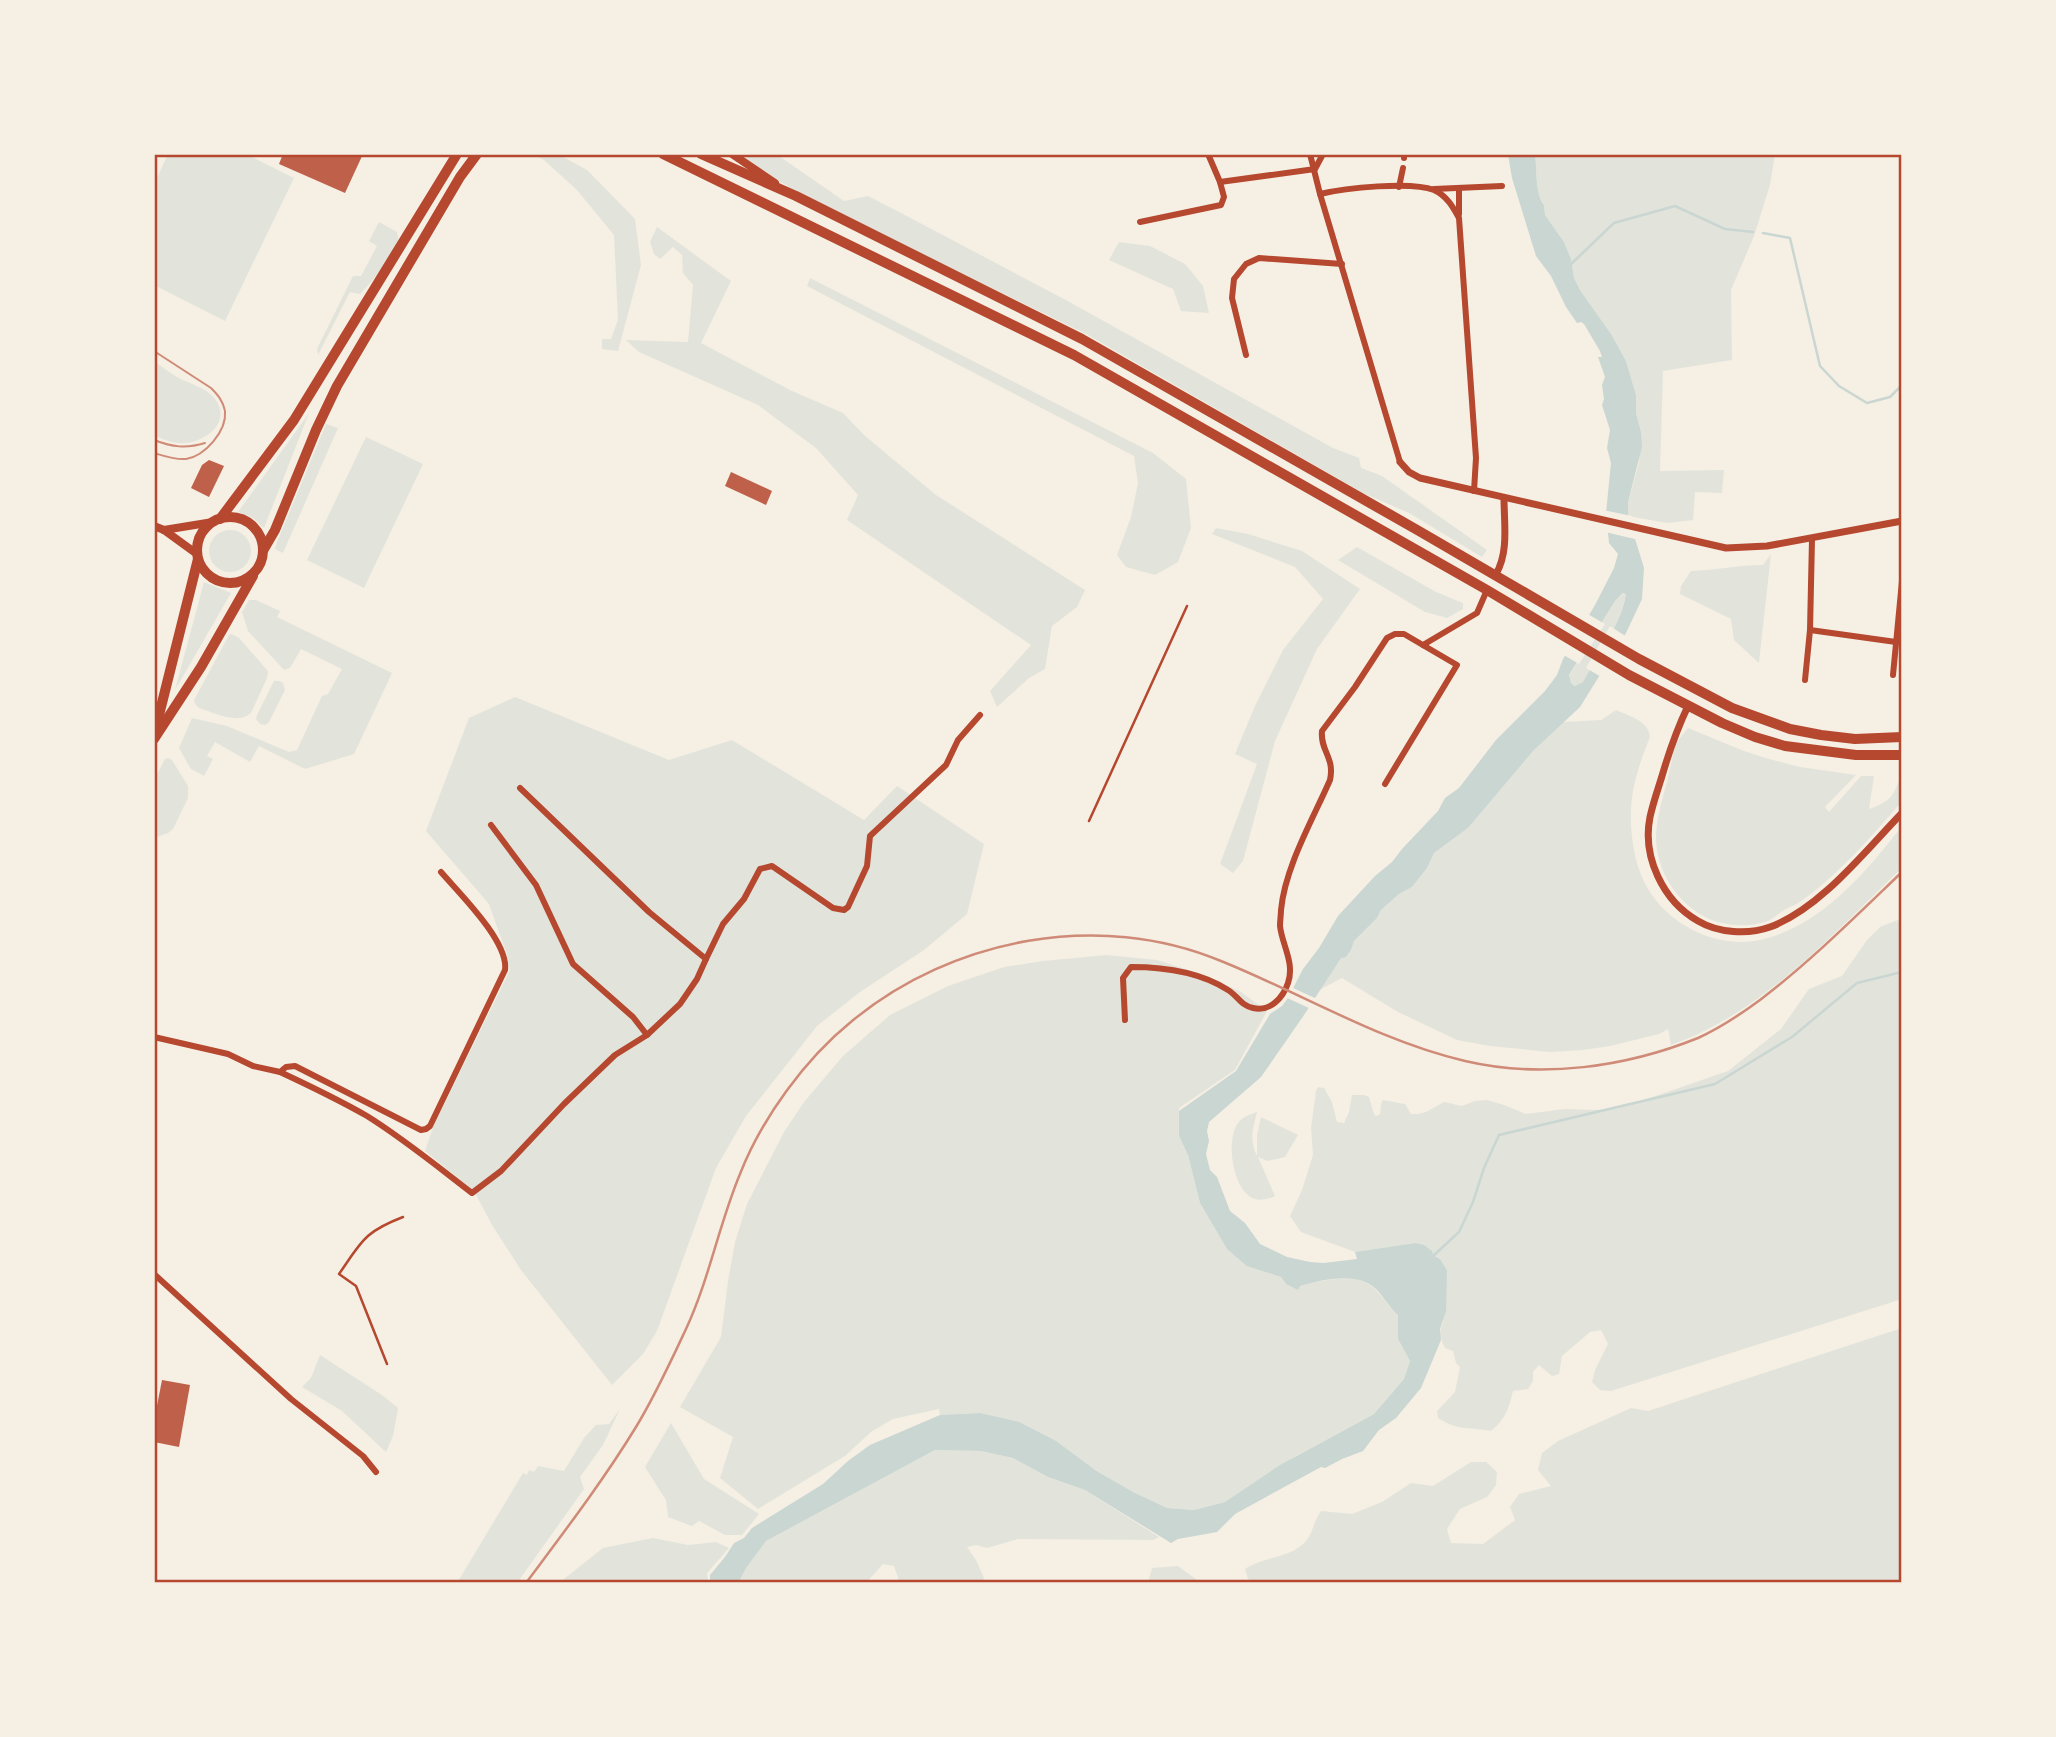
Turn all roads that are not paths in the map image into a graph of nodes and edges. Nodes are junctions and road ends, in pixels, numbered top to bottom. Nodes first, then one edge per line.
1 (457, 154) edge
2 (477, 154) edge
3 (663, 154) edge
4 (701, 154) edge
5 (732, 154) edge
6 (1208, 154) edge
7 (1310, 154) edge
8 (1323, 154) edge
9 (1403, 168) dead end
10 (1315, 169) junction
11 (1220, 182) junction
12 (1502, 186) dead end
13 (1399, 187) junction
14 (1459, 188) junction
15 (1431, 189) junction
16 (1320, 194) junction
17 (796, 196) junction
18 (1459, 218) junction
19 (1140, 222) dead end
20 (1342, 264) junction
21 (1246, 355) dead end
22 (1400, 462) joint
23 (1474, 491) junction
24 (1504, 498) junction
25 (217, 520) junction
26 (1902, 521) edge
27 (154, 526) edge
28 (164, 530) junction
29 (1812, 539) junction
30 (264, 549) junction
31 (198, 556) junction
32 (255, 572) junction
33 (1496, 574) junction
34 (1902, 581) edge
35 (1488, 590) junction
36 (1187, 606) dead end
37 (1810, 630) junction
38 (1896, 642) junction
39 (1423, 645) junction
40 (1893, 675) dead end
41 (1805, 680) dead end
42 (1688, 706) junction
43 (980, 715) dead end
44 (154, 737) edge
45 (1898, 738) edge
46 (1902, 755) edge
47 (1385, 784) dead end
48 (520, 788) dead end
49 (1902, 813) edge
50 (1089, 821) dead end
51 (491, 824) dead end
52 (441, 872) dead end
53 (706, 959) junction
54 (1125, 1020) dead end
55 (647, 1035) junction
56 (154, 1037) edge
57 (280, 1072) junction
58 (403, 1217) dead end
59 (154, 1274) edge
60 (387, 1364) dead end
61 (376, 1472) dead end

1 - 25 main road
2 - 30 main road
3 - 35 main road
4 - 17 main road
5 - 17 main road
6 - 11 street
7 - 10 street
8 - 10 street
9 - 13 street
10 - 11 street
10 - 16 street
11 - 19 street
12 - 14 street
13 - 15 street
13 - 16 street
14 - 15 street
14 - 18 street
15 - 18 street
16 - 20 street
17 - 33 main road
18 - 23 street
20 - 21 street
20 - 22 street
22 - 23 street
23 - 24 street
24 - 29 street
24 - 33 street
25 - 28 main road
25 - 30 main road
25 - 31 main road
26 - 29 street
27 - 28 main road
28 - 31 main road
29 - 37 street
30 - 32 main road
31 - 32 main road
31 - 44 main road
32 - 44 main road
33 - 45 main road
34 - 38 street
35 - 39 street
35 - 42 main road
36 - 50 lane
37 - 38 street
37 - 41 street
38 - 40 street
39 - 47 street
39 - 54 street
42 - 46 main road
42 - 49 street
43 - 53 street
48 - 53 street
51 - 55 street
52 - 57 street
53 - 55 street
55 - 57 street
56 - 57 street
58 - 60 lane
59 - 61 street

